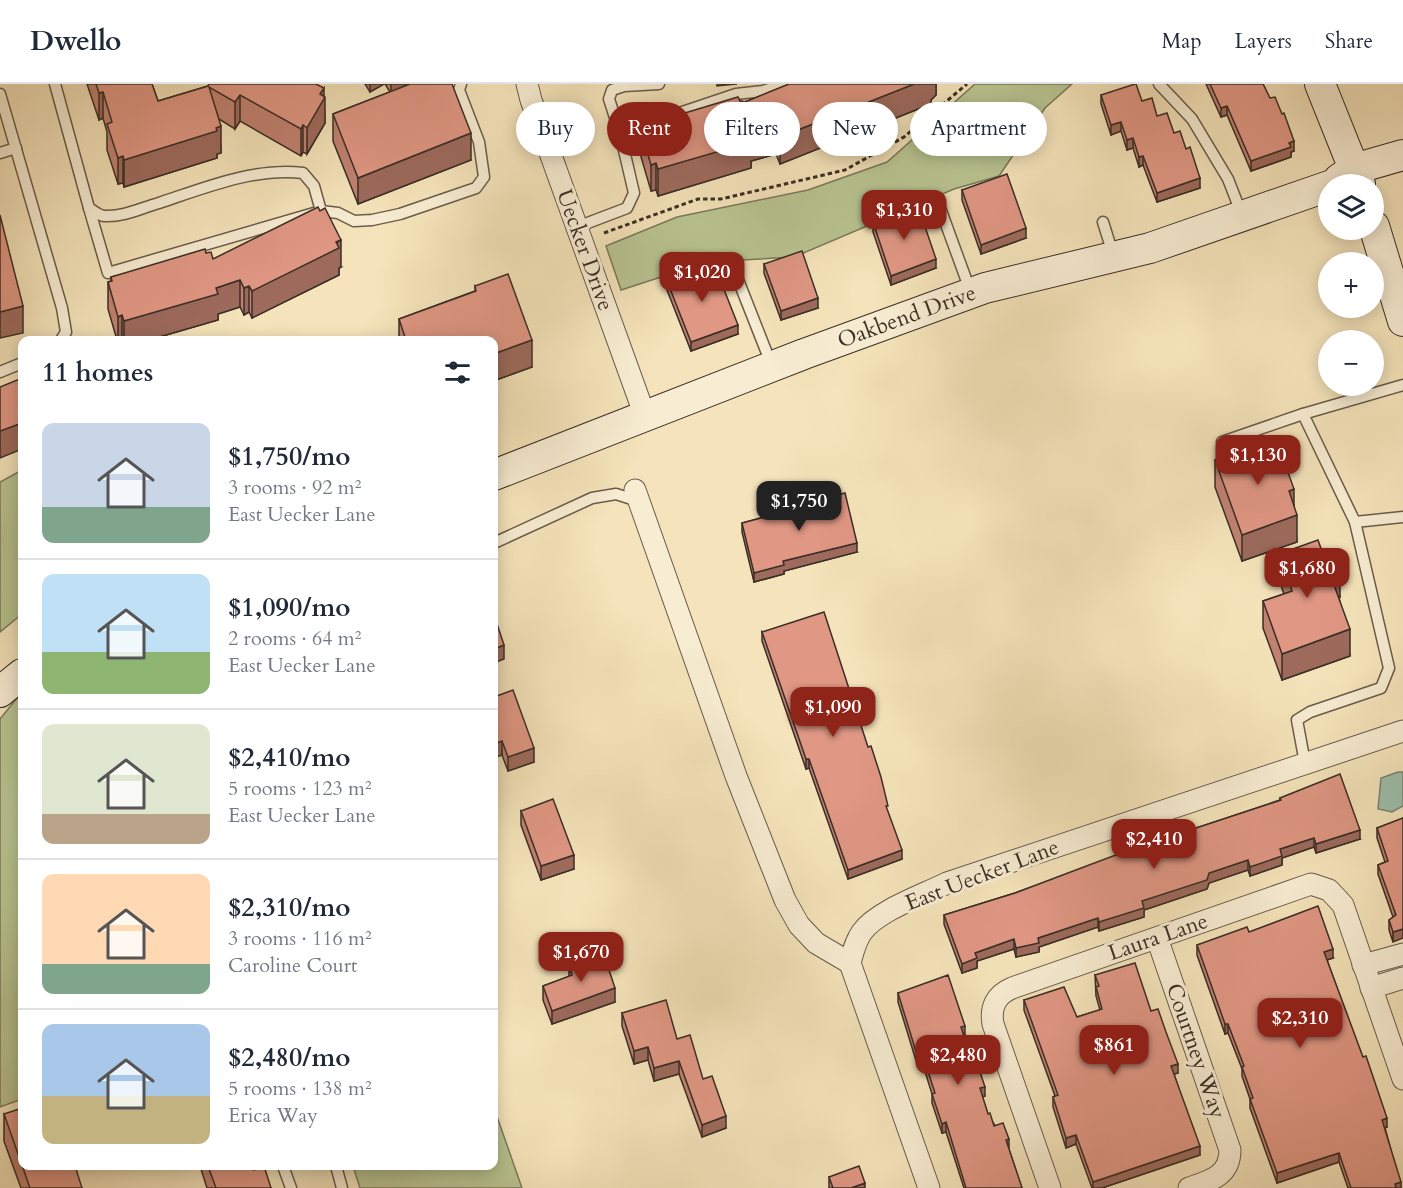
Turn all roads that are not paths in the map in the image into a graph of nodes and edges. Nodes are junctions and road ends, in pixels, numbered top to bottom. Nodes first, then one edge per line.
1 (55, 84) edge
2 (461, 84) edge
3 (527, 84) edge
4 (659, 84) edge
5 (785, 84) edge
6 (1159, 84) edge
7 (1320, 84) edge
8 (0, 94) edge
9 (610, 102) edge
10 (692, 109) edge
11 (16, 148) junction
12 (0, 153) edge
13 (1403, 155) edge
14 (625, 156) edge
15 (1342, 174) edge
16 (1360, 174) edge
17 (1318, 190) edge
18 (939, 205) dead end
19 (89, 208) junction
20 (321, 211) junction
21 (1242, 216) junction
22 (1103, 222) dead end
23 (580, 235) junction
24 (1378, 240) edge
25 (1113, 257) junction
26 (733, 267) dead end
27 (971, 293) junction
28 (1403, 321) edge
29 (64, 336) edge
30 (18, 365) edge
31 (772, 366) junction
32 (0, 372) edge
33 (1403, 385) edge
34 (1304, 414) junction
35 (645, 416) junction
36 (1222, 442) dead end
37 (498, 473) edge
38 (637, 496) joint
39 (1403, 517) edge
40 (1355, 522) junction
41 (498, 541) edge
42 (18, 677) edge
43 (0, 692) edge
44 (1403, 731) edge
45 (1305, 763) junction
46 (1157, 938) junction
47 (1403, 954) edge
48 (850, 963) junction
49 (1364, 965) junction
50 (1403, 978) edge
51 (1371, 988) junction
52 (1403, 1079) edge
53 (284, 1170) edge
54 (337, 1170) edge
55 (291, 1188) edge
56 (342, 1188) edge
57 (929, 1188) edge
58 (1050, 1188) edge
59 (1189, 1188) edge

1 - 19 lane
2 - 20 lane
3 - 23 street, Uecker Drive
4 - 9 lane
5 - 10 lane
6 - 21 lane
7 - 15 street
8 - 11 lane
11 - 12 lane
11 - 29 lane
13 - 16 street, Oakbend Drive
14 - 23 lane
17 - 21 street, Oakbend Drive
18 - 27 lane
19 - 20 lane
19 - 20 lane
21 - 25 street, Oakbend Drive
22 - 25 lane
23 - 35 street, Uecker Drive
24 - 28 street
25 - 27 street, Oakbend Drive
26 - 31 lane
27 - 31 street, Oakbend Drive
30 - 32 lane
31 - 35 street, Oakbend Drive
33 - 34 lane
34 - 36 lane
34 - 40 lane
35 - 37 street, Oakbend Drive
38 - 41 lane
38 - 48 street
39 - 40 lane
40 - 45 lane
42 - 43 street
44 - 45 street, East Uecker Lane
45 - 48 street, East Uecker Lane
46 - 49 street, Laura Lane
46 - 58 street, Laura Lane
46 - 59 street, Courtney Way
47 - 49 street
48 - 57 street
49 - 51 street
50 - 51 street
51 - 52 street
53 - 55 lane
54 - 56 lane

